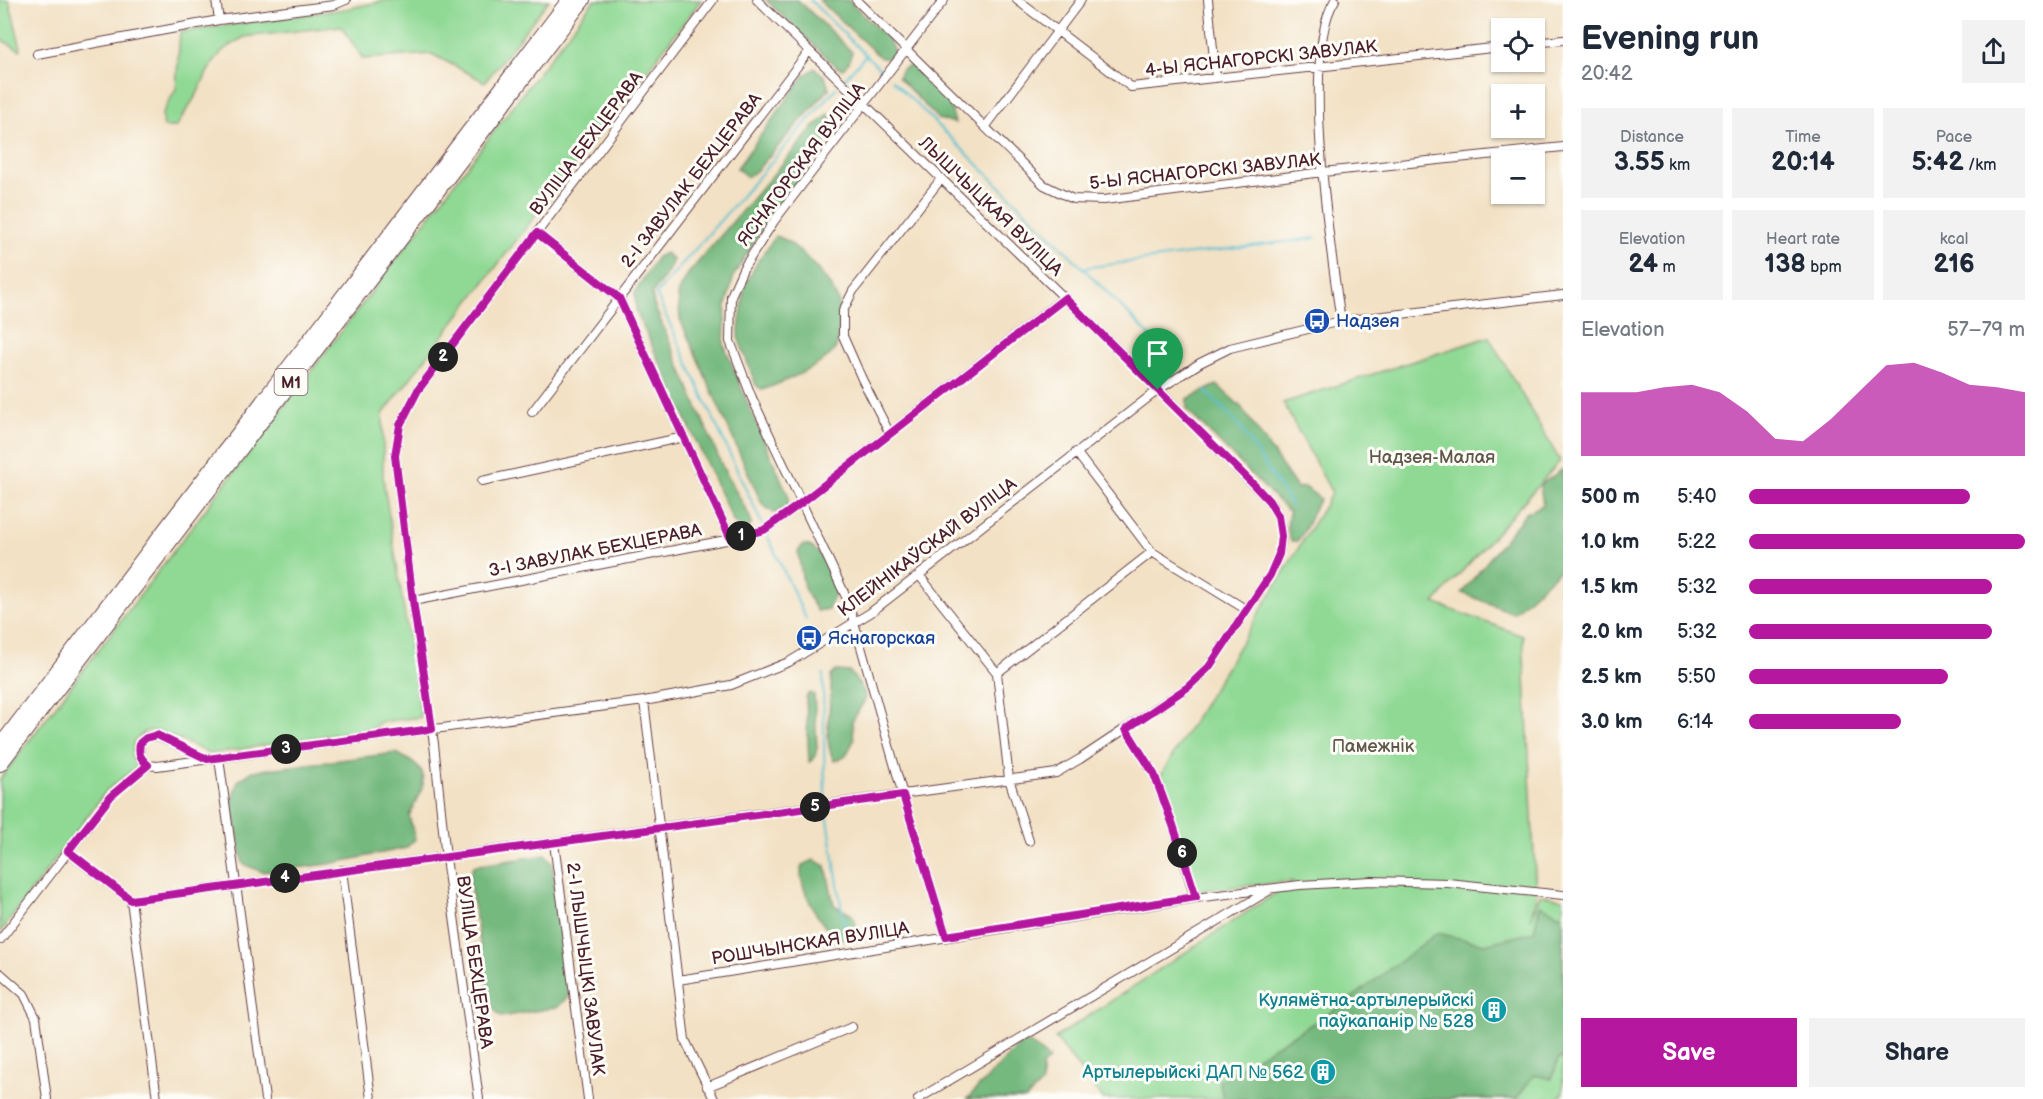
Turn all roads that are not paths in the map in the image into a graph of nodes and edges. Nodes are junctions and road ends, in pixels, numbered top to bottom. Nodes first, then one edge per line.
1 (216, 0) edge
2 (346, 0) edge
3 (569, 0) edge
4 (583, 0) edge
5 (713, 0) edge
6 (757, 0) edge
7 (856, 0) edge
8 (944, 0) edge
9 (1017, 0) edge
10 (1081, 0) edge
11 (1208, 0) edge
12 (1335, 0) edge
13 (219, 20) junction
14 (1057, 31) junction
15 (1563, 40) edge
16 (1545, 42) edge
17 (1491, 48) edge
18 (908, 49) junction
19 (809, 51) junction
20 (37, 54) dead end
21 (1318, 68) junction
22 (1216, 78) junction
23 (864, 105) junction
24 (986, 126) junction
25 (1563, 147) edge
26 (1323, 172) junction
27 (941, 179) junction
28 (537, 233) junction
29 (1563, 295) edge
30 (619, 298) junction
31 (1065, 298) junction
32 (1341, 321) junction
33 (1158, 390) junction
34 (532, 412) dead end
35 (890, 434) junction
36 (684, 437) junction
37 (1076, 452) junction
38 (482, 481) dead end
39 (801, 503) junction
40 (731, 539) junction
41 (1152, 552) junction
42 (919, 575) junction
43 (413, 601) junction
44 (1247, 610) junction
45 (855, 622) junction
46 (997, 673) junction
47 (644, 701) junction
48 (432, 729) junction
49 (1126, 729) junction
50 (0, 746) edge
51 (219, 758) junction
52 (207, 759) junction
53 (0, 764) edge
54 (148, 765) junction
55 (1009, 779) junction
56 (903, 795) junction
57 (661, 828) junction
58 (1029, 841) dead end
59 (554, 843) junction
60 (68, 851) junction
61 (446, 858) junction
62 (342, 870) junction
63 (236, 885) junction
64 (1274, 888) junction
65 (1563, 895) edge
66 (1196, 897) junction
67 (131, 900) junction
68 (946, 936) junction
69 (0, 940) edge
70 (0, 973) edge
71 (678, 980) junction
72 (852, 1027) dead end
73 (707, 1087) junction
74 (47, 1099) edge
75 (157, 1099) edge
76 (265, 1099) edge
77 (371, 1099) edge
78 (479, 1099) edge
79 (588, 1099) edge
80 (714, 1099) edge
81 (918, 1099) edge

1 - 13 street
2 - 13 street
3 - 50 highway, М1
4 - 53 highway, М1
5 - 28 street, ВУЛІЦА БЕХЦЕРАВА
6 - 19 street, ЛЫШЧЫЦКАЯ ВУЛІЦА
7 - 18 street, 5-Ы ЯСНАГОРСКІ ЗАВУЛАК
8 - 18 street, ЯСНАГОРСКАЯ ВУЛІЦА
9 - 14 street, 4-Ы ЯСНАГОРСКІ ЗАВУЛАК
10 - 14 street
11 - 22 street
12 - 21 street
13 - 20 street
14 - 22 street, 4-Ы ЯСНАГОРСКІ ЗАВУЛАК
14 - 24 street
15 - 16 street
17 - 21 street, 4-Ы ЯСНАГОРСКІ ЗАВУЛАК
18 - 23 street, ЯСНАГОРСКАЯ ВУЛІЦА
18 - 24 street, 5-Ы ЯСНАГОРСКІ ЗАВУЛАК
19 - 23 street, ЛЫШЧЫЦКАЯ ВУЛІЦА
19 - 30 street, 2-І ЗАВУЛАК БЕХЦЕРАВА
21 - 22 street, 4-Ы ЯСНАГОРСКІ ЗАВУЛАК
21 - 26 street
23 - 27 street, ЛЫШЧЫЦКАЯ ВУЛІЦА
23 - 39 street, ЯСНАГОРСКАЯ ВУЛІЦА
24 - 26 street, 5-Ы ЯСНАГОРСКІ ЗАВУЛАК
25 - 26 street, 5-Ы ЯСНАГОРСКІ ЗАВУЛАК
26 - 32 street
27 - 31 street, ЛЫШЧЫЦКАЯ ВУЛІЦА
27 - 35 street
28 - 30 street
28 - 43 street, ВУЛІЦА БЕХЦЕРАВА
29 - 32 street, КЛЕЙНІКАЎСКАЙ ВУЛІЦА
30 - 34 street, 2-І ЗАВУЛАК БЕХЦЕРАВА
30 - 36 street
31 - 33 street, ЛЫШЧЫЦКАЯ ВУЛІЦА
31 - 35 street, 3-І ЗАВУЛАК БЕХЦЕРАВА
32 - 33 street, КЛЕЙНІКАЎСКАЙ ВУЛІЦА
33 - 37 street, КЛЕЙНІКАЎСКАЙ ВУЛІЦА
33 - 44 street, ЛЫШЧЫЦКАЯ ВУЛІЦА
35 - 39 street, 3-І ЗАВУЛАК БЕХЦЕРАВА
36 - 38 street
36 - 40 street
37 - 41 street
37 - 42 street, КЛЕЙНІКАЎСКАЙ ВУЛІЦА
39 - 40 street, 3-І ЗАВУЛАК БЕХЦЕРАВА
39 - 45 street, ЯСНАГОРСКАЯ ВУЛІЦА
40 - 43 street, 3-І ЗАВУЛАК БЕХЦЕРАВА
41 - 44 street
41 - 46 street
42 - 45 street, КЛЕЙНІКАЎСКАЙ ВУЛІЦА
42 - 46 street
43 - 48 street, ВУЛІЦА БЕХЦЕРАВА
44 - 49 street, ЛЫШЧЫЦКАЯ ВУЛІЦА
45 - 47 street, КЛЕЙНІКАЎСКАЙ ВУЛІЦА
45 - 56 street, ЯСНАГОРСКАЯ ВУЛІЦА
46 - 55 street
47 - 48 street, КЛЕЙНІКАЎСКАЙ ВУЛІЦА
47 - 57 street
48 - 51 street, КЛЕЙНІКАЎСКАЙ ВУЛІЦА
48 - 61 street, ВУЛІЦА БЕХЦЕРАВА
49 - 55 street, ЛЫШЧЫЦКАЯ ВУЛІЦА
49 - 66 street
51 - 52 street, КЛЕЙНІКАЎСКАЙ ВУЛІЦА
51 - 63 street
52 - 54 street, КЛЕЙНІКАЎСКАЙ ВУЛІЦА
52 - 54 street
54 - 60 street
55 - 56 street, ЛЫШЧЫЦКАЯ ВУЛІЦА
55 - 58 street
56 - 57 street, ЛЫШЧЫЦКАЯ ВУЛІЦА
56 - 68 street, ЯСНАГОРСКАЯ ВУЛІЦА
57 - 59 street, ЛЫШЧЫЦКАЯ ВУЛІЦА
57 - 71 street
59 - 61 street, ЛЫШЧЫЦКАЯ ВУЛІЦА
59 - 79 street, 2-І ЛЫШЧЫЦКІ ЗАВУЛАК
60 - 67 street
60 - 69 street
61 - 62 street, ЛЫШЧЫЦКАЯ ВУЛІЦА
61 - 78 street, ВУЛІЦА БЕХЦЕРАВА
62 - 63 street, ЛЫШЧЫЦКАЯ ВУЛІЦА
62 - 77 street
63 - 67 street, ЛЫШЧЫЦКАЯ ВУЛІЦА
63 - 76 street
64 - 65 street, РОШЧЫНСКАЯ ВУЛІЦА
64 - 66 street, РОШЧЫНСКАЯ ВУЛІЦА
64 - 81 street
66 - 68 street, РОШЧЫНСКАЯ ВУЛІЦА
67 - 75 street
68 - 71 street, РОШЧЫНСКАЯ ВУЛІЦА
70 - 74 street
71 - 73 street
72 - 73 street
73 - 80 street

